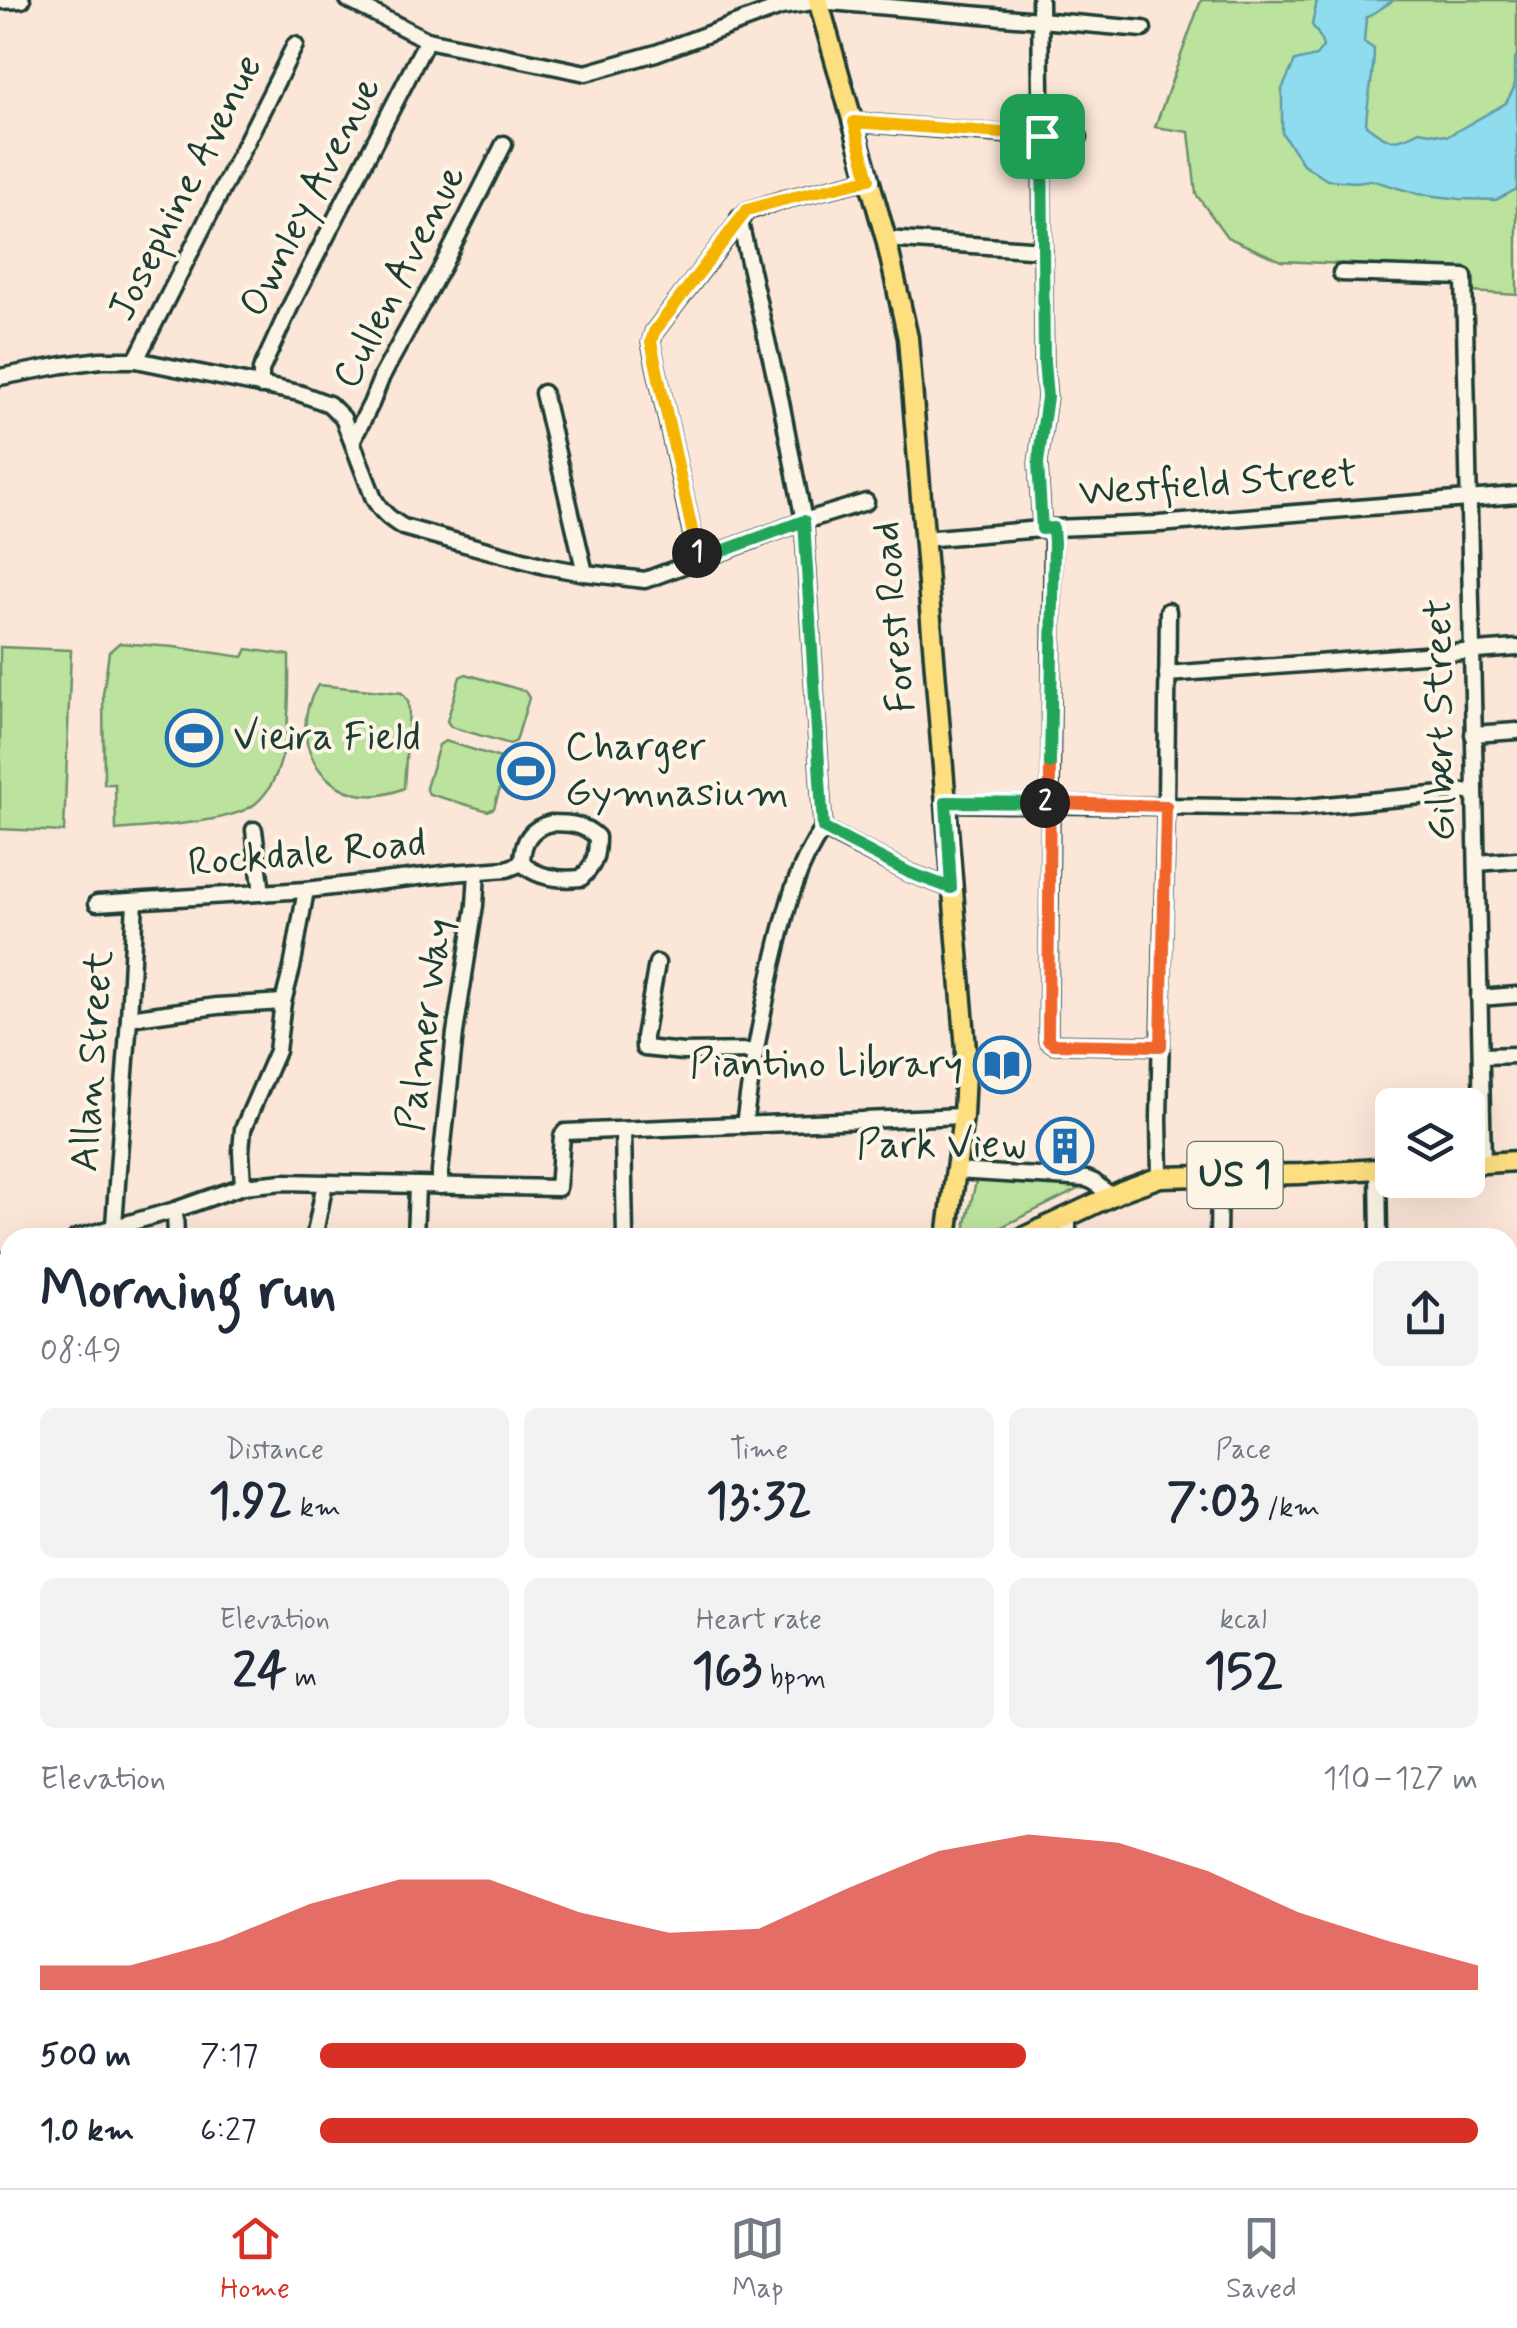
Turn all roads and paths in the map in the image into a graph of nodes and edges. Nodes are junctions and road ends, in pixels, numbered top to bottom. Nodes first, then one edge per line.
1 (17, 0) edge
2 (348, 0) edge
3 (1040, 0) edge
4 (0, 1) edge
5 (819, 1) edge
6 (1040, 22) junction
7 (1143, 29) dead end
8 (427, 40) junction
9 (295, 44) dead end
10 (854, 122) junction
11 (1042, 136) junction
12 (1079, 137) dead end
13 (504, 144) dead end
14 (869, 179) junction
15 (739, 218) junction
16 (886, 239) junction
17 (1043, 250) junction
18 (1341, 274) dead end
19 (136, 360) junction
20 (0, 377) edge
21 (261, 386) junction
22 (543, 393) dead end
23 (352, 439) junction
24 (1517, 495) edge
25 (1468, 498) junction
26 (866, 502) dead end
27 (804, 521) junction
28 (1047, 529) junction
29 (923, 539) junction
30 (698, 560) junction
31 (585, 573) junction
32 (1168, 612) dead end
33 (1517, 648) edge
34 (1471, 651) junction
35 (1167, 674) junction
36 (1517, 731) edge
37 (1474, 734) junction
38 (1474, 792) junction
39 (946, 802) junction
40 (1049, 803) junction
41 (1166, 806) junction
42 (823, 828) junction
43 (254, 830) dead end
44 (1517, 860) edge
45 (1477, 862) junction
46 (522, 864) junction
47 (477, 872) junction
48 (951, 888) junction
49 (306, 890) junction
50 (262, 894) junction
51 (135, 902) junction
52 (97, 903) dead end
53 (657, 963) dead end
54 (1517, 996) edge
55 (1479, 998) junction
56 (283, 1002) junction
57 (130, 1018) junction
58 (1161, 1046) junction
59 (754, 1050) junction
60 (1517, 1054) edge
61 (1482, 1056) junction
62 (1480, 1088) edge
63 (963, 1116) junction
64 (744, 1125) junction
65 (623, 1130) junction
66 (1517, 1160) edge
67 (1485, 1162) edge
68 (1375, 1169) edge
69 (956, 1171) junction
70 (1218, 1176) junction
71 (1160, 1177) junction
72 (325, 1183) junction
73 (243, 1186) junction
74 (416, 1186) junction
75 (440, 1186) junction
76 (1111, 1196) junction
77 (1383, 1198) edge
78 (174, 1210) junction
79 (1068, 1216) junction
80 (114, 1226) junction
81 (108, 1228) edge
82 (175, 1228) edge
83 (316, 1228) edge
84 (415, 1228) edge
85 (625, 1228) edge
86 (948, 1228) edge
87 (1043, 1228) edge
88 (1068, 1228) edge
89 (1218, 1228) edge
90 (1380, 1228) edge

1 - 4 street
2 - 8 street
3 - 6 street
5 - 6 street
5 - 8 street
5 - 10 main road, Forest Road
6 - 7 street
6 - 11 street
8 - 21 street, Ownley Avenue
9 - 19 street, Josephine Avenue
10 - 11 street
10 - 14 main road, Forest Road
11 - 12 street
11 - 17 street
13 - 23 street, Cullen Avenue
14 - 15 street
14 - 16 main road, Forest Road
15 - 27 street
15 - 30 street
16 - 17 street
16 - 29 main road, Forest Road
17 - 28 street
18 - 25 street, Gilbert Street
19 - 20 street
19 - 21 street
21 - 23 street
22 - 31 street
23 - 31 street
24 - 25 street, Westfield Street
25 - 28 street, Westfield Street
25 - 34 street, Gilbert Street
26 - 27 street
27 - 30 street
27 - 42 street
28 - 29 street, Westfield Street
28 - 40 street
29 - 39 main road, Forest Road
30 - 31 street
32 - 35 street
33 - 34 street
34 - 35 street
34 - 37 street, Gilbert Street
35 - 41 street
36 - 37 street
37 - 38 street, Gilbert Street
38 - 41 street
38 - 45 street, Gilbert Street
39 - 40 street
39 - 48 main road, Forest Road
40 - 41 street
40 - 58 street
41 - 58 street
42 - 48 street
42 - 59 street
43 - 50 street
44 - 45 street
45 - 55 street, Gilbert Street
46 - 46 street, Rockdale Road
46 - 47 street, Rockdale Road
47 - 49 street, Rockdale Road
47 - 75 street, Palmer Way
48 - 63 main road, Forest Road
49 - 50 street, Rockdale Road
49 - 56 street
50 - 51 street, Rockdale Road
51 - 52 street, Rockdale Road
51 - 57 street, Allan Street
53 - 59 street
54 - 55 street
55 - 61 street, Gilbert Street
56 - 57 street
56 - 73 street
57 - 80 street, Allan Street
58 - 71 street
59 - 64 street
60 - 61 street
61 - 62 street, Gilbert Street
63 - 64 street
63 - 69 main road, Forest Road
64 - 65 street
65 - 75 street
65 - 85 street
66 - 67 main road
68 - 70 main road, US 1
69 - 76 street
69 - 86 main road, Forest Road
70 - 71 main road, US 1
70 - 89 street
71 - 76 main road, US 1
72 - 73 street
72 - 74 street
72 - 83 street
73 - 78 street
74 - 75 street
74 - 84 street
76 - 79 main road, US 1
77 - 90 street
78 - 80 street
78 - 82 street
79 - 87 main road, US 1
79 - 88 street
80 - 81 street

